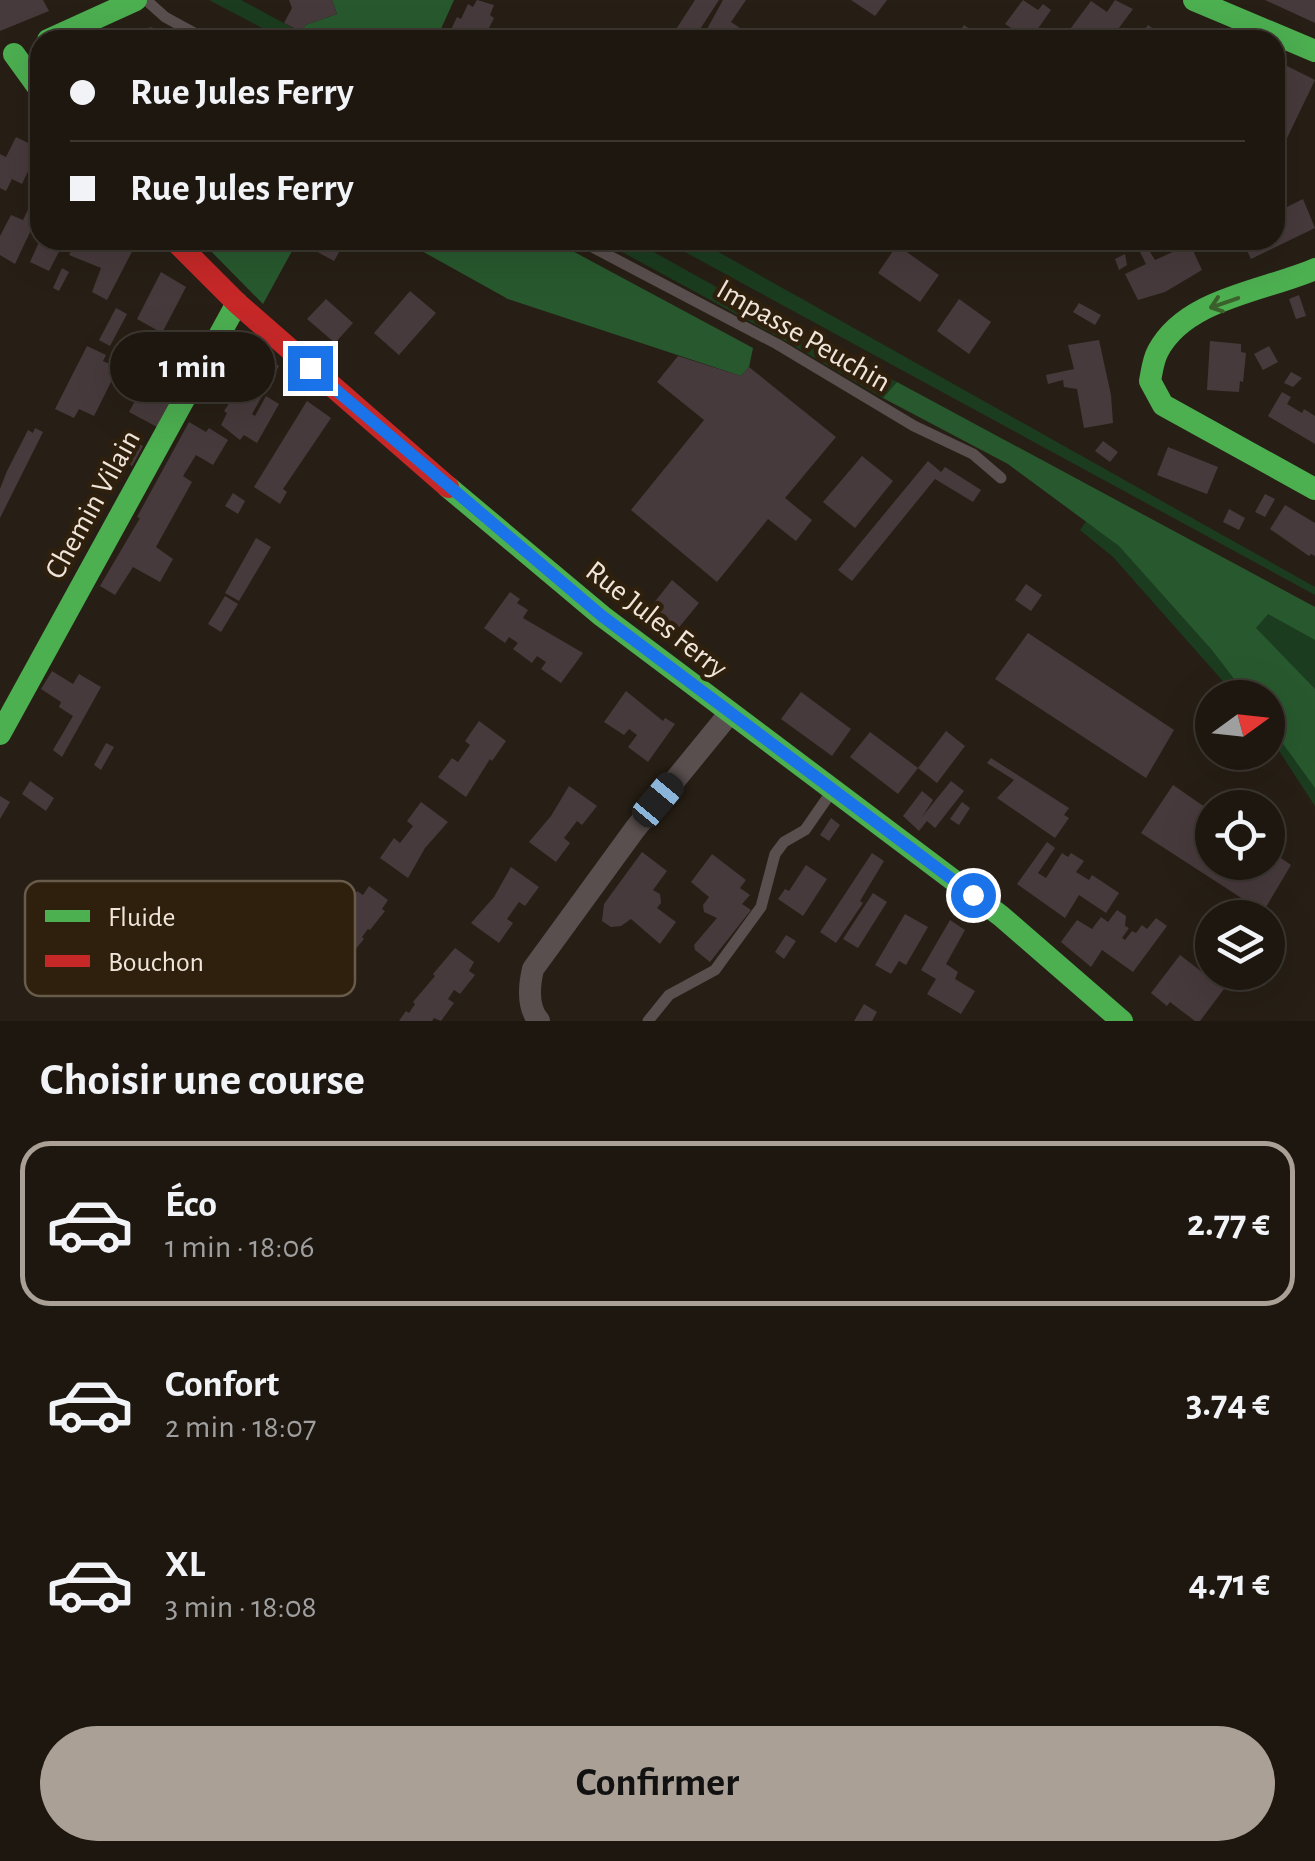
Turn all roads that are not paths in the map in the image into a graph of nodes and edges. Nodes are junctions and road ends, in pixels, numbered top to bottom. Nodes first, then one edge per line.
1 (136, 0) edge
2 (146, 0) edge
3 (1194, 0) edge
4 (70, 30) edge
5 (188, 30) edge
6 (1265, 30) edge
7 (1285, 38) edge
8 (1315, 51) edge
9 (7, 57) edge
10 (30, 80) edge
11 (184, 250) edge
12 (598, 250) edge
13 (1315, 268) edge
14 (237, 303) junction
15 (1001, 478) dead end
16 (1315, 489) edge
17 (729, 714) junction
18 (0, 734) edge
19 (833, 791) junction
20 (539, 1021) edge
21 (648, 1021) edge
22 (1122, 1021) edge

1 - 4 street
2 - 5 lane
3 - 6 street
7 - 8 street
9 - 10 street
11 - 14 street, Rue Jules Ferry
12 - 15 lane, Impasse Peuchin
13 -> 16 street
14 - 17 street, Rue Jules Ferry
14 - 18 street, Chemin Vilain
17 - 19 street, Rue Jules Ferry
17 - 20 street
19 - 21 lane
19 - 22 street, Rue Jules Ferry

